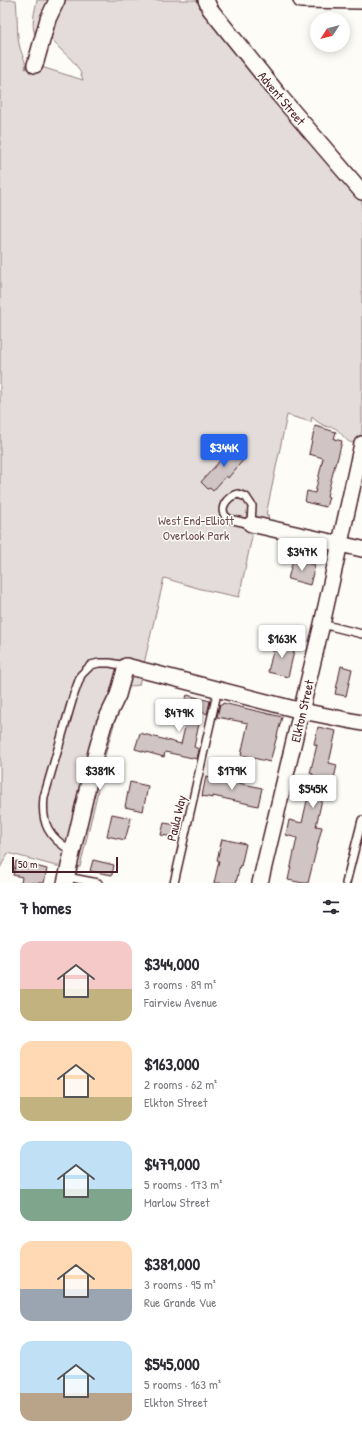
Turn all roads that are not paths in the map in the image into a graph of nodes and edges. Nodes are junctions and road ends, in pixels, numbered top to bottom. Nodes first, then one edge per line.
1 (57, 0) edge
2 (206, 0) edge
3 (301, 0) edge
4 (362, 1) edge
5 (35, 65) dead end
6 (362, 192) edge
7 (362, 444) edge
8 (251, 524) junction
9 (340, 543) junction
10 (362, 549) edge
11 (322, 624) junction
12 (362, 634) edge
13 (126, 666) junction
14 (218, 689) junction
15 (302, 711) junction
16 (362, 723) edge
17 (362, 820) edge
18 (72, 851) junction
19 (66, 880) edge
20 (98, 883) edge
21 (174, 883) edge
22 (260, 883) edge
23 (346, 883) edge

1 - 5 street
2 - 6 street, Advent Street
3 - 4 street
7 - 9 street, Elkton Street
8 - 8 lane
8 - 9 street
9 - 10 street
9 - 11 street, Elkton Street
11 - 12 lane
11 - 15 street, Elkton Street
13 - 14 street
13 - 18 street
13 - 18 lane
14 - 15 street
14 - 21 lane, Paula Way
15 - 16 street
15 - 22 street, Elkton Street
17 - 23 lane
18 - 19 street
19 - 20 lane

